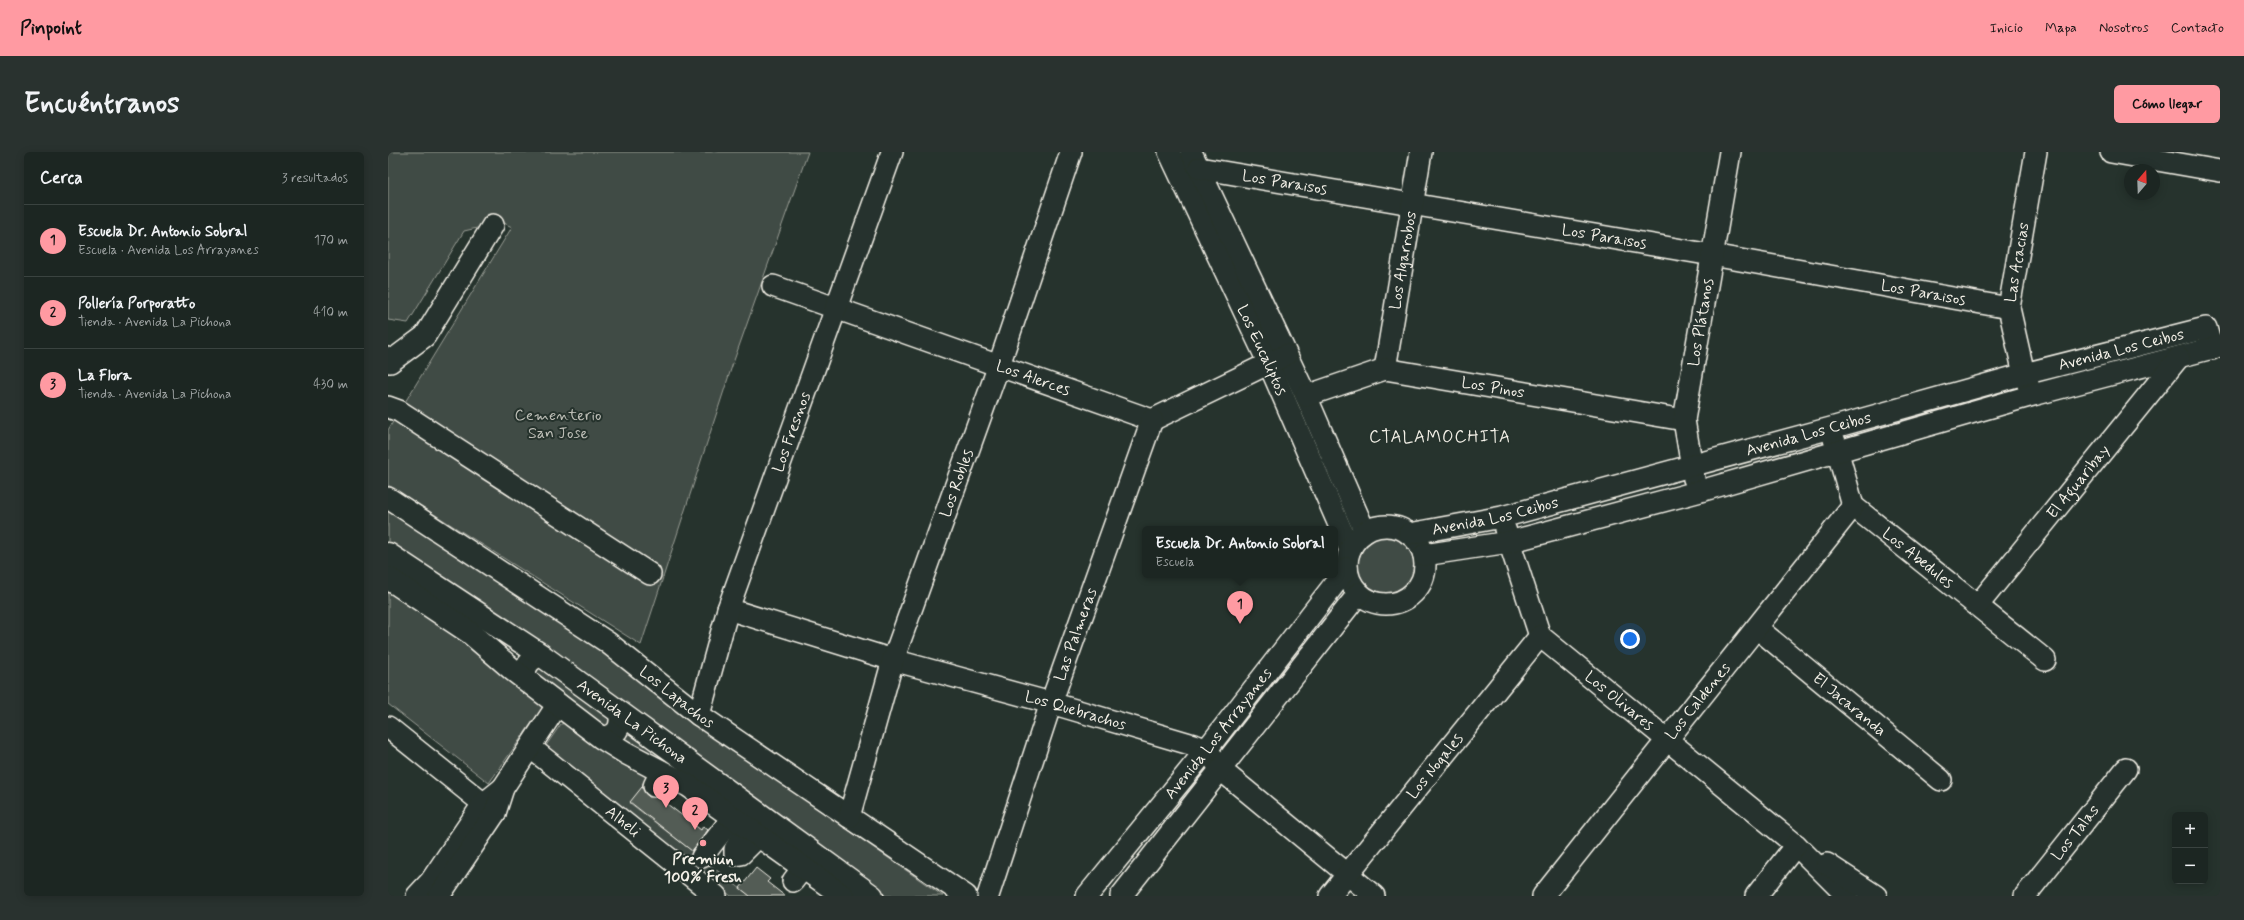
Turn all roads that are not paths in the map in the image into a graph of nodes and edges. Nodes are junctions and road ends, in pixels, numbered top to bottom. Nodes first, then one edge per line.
1 (892, 152) edge
2 (1071, 152) edge
3 (1170, 152) edge
4 (1421, 152) edge
5 (1730, 152) edge
6 (2036, 152) edge
7 (2111, 152) edge
8 (1195, 160) edge
9 (2220, 171) edge
10 (1412, 205) junction
11 (493, 225) dead end
12 (1712, 255) junction
13 (773, 286) dead end
14 (836, 308) junction
15 (2010, 308) junction
16 (2216, 348) edge
17 (2179, 357) junction
18 (1277, 360) junction
19 (999, 365) junction
20 (389, 366) edge
21 (1384, 369) junction
22 (2024, 374) junction
23 (2033, 395) junction
24 (1306, 396) junction
25 (388, 407) edge
26 (1152, 420) junction
27 (1684, 420) junction
28 (1831, 428) junction
29 (1838, 451) junction
30 (1691, 466) junction
31 (1697, 492) junction
32 (388, 498) edge
33 (1853, 506) junction
34 (1502, 517) junction
35 (1337, 526) edge
36 (1338, 529) edge
37 (1365, 532) junction
38 (1410, 534) junction
39 (1509, 542) junction
40 (388, 554) edge
41 (1424, 555) junction
42 (1349, 559) junction
43 (650, 574) dead end
44 (1338, 574) edge
45 (388, 578) edge
46 (1335, 578) edge
47 (1359, 593) junction
48 (1978, 605) junction
49 (728, 609) junction
50 (1757, 628) junction
51 (1540, 636) junction
52 (541, 655) junction
53 (893, 660) junction
54 (2045, 660) dead end
55 (525, 679) junction
56 (1051, 703) junction
57 (558, 704) junction
58 (620, 714) junction
59 (699, 715) junction
60 (388, 726) edge
61 (602, 738) junction
62 (1667, 739) junction
63 (530, 747) junction
64 (1206, 749) junction
65 (2126, 769) dead end
66 (1221, 770) junction
67 (1941, 780) dead end
68 (489, 808) junction
69 (849, 817) junction
70 (746, 827) junction
71 (1796, 845) junction
72 (702, 857) dead end
73 (1347, 874) junction
74 (441, 891) edge
75 (417, 896) edge
76 (716, 896) edge
77 (843, 896) edge
78 (872, 896) edge
79 (966, 896) edge
80 (988, 896) edge
81 (1087, 896) edge
82 (1121, 896) edge
83 (1330, 896) edge
84 (1374, 896) edge
85 (1543, 896) edge
86 (1756, 896) edge
87 (1847, 896) edge
88 (1876, 896) edge
89 (2025, 896) edge

1 - 14 street, Los Fresnos
2 - 19 street, Los Robles
3 - 18 street, Los Eucaliptos
4 - 10 street, Los Algarrobos
5 - 12 street, Los Plátanos
6 - 15 street, Las Acacias
7 - 9 street
8 - 10 street, Los Paraisos
8 - 18 street, Los Eucaliptos
10 - 12 street, Los Paraisos
10 - 21 street, Los Algarrobos
11 - 20 street
12 - 15 street, Los Paraisos
12 - 27 street, Los Plátanos
13 - 14 street, Los Alerces
14 - 19 street, Los Alerces
14 - 49 street, Los Fresnos
15 - 22 street, Las Acacias
16 - 17 street, Avenida Los Ceibos
16 - 22 street, Avenida Los Ceibos
17 - 23 street, Avenida Los Ceibos
17 - 48 street, El Aguaribay
18 - 24 street, Los Eucaliptos
18 - 26 street
18 - 35 street, Los Eucaliptos
19 - 26 street, Los Alerces
19 - 53 street, Los Robles
21 - 24 street, Los Pinos
21 - 27 street, Los Pinos
22 - 23 street, Las Acacias
22 - 28 street, Avenida Los Ceibos
23 - 29 street, Avenida Los Ceibos
24 - 37 street, Los Eucaliptos
25 - 43 street
26 - 56 street, Las Palmeras
27 - 30 street, Los Plátanos
28 - 29 street
28 - 30 street, Avenida Los Ceibos
29 - 31 street, Avenida Los Ceibos
29 - 33 street
30 - 31 street, Los Plátanos
30 - 34 street, Avenida Los Ceibos
31 - 39 street, Avenida Los Ceibos
32 - 59 street, Los Lapachos
33 - 48 street, Los Abedules
33 - 50 street, Los Caldenes
34 - 38 street, Avenida Los Ceibos
34 - 39 street
36 - 42 street, Los Eucaliptos
37 - 38 street
37 - 42 street
38 - 41 street
39 - 41 street, Avenida Los Ceibos
39 - 51 street
40 - 52 main road, Avenida La Pichona
41 - 47 street
42 - 44 street, Avenida Los Arrayanes
42 - 47 street
45 - 55 main road, Avenida La Pichona
46 - 64 street, Avenida Los Arrayanes
47 - 66 street, Avenida Los Arrayanes
48 - 54 street, Los Abedules
49 - 53 street, Los Quebrachos
49 - 59 street, Los Fresnos
50 - 62 street, Los Caldenes
50 - 67 street, El Jacaranda
51 - 62 street, Los Olivares
51 - 73 street, Los Nogales
52 - 55 street
52 - 58 main road, Avenida La Pichona
53 - 56 street, Los Quebrachos
53 - 69 street, Los Robles
55 - 57 main road, Avenida La Pichona
56 - 64 street, Los Quebrachos
56 - 80 street, Las Palmeras
57 - 61 main road, Avenida La Pichona
57 - 63 street
58 - 61 street
58 - 78 main road, Avenida La Pichona
59 - 69 street, Los Lapachos
60 - 68 street
61 - 70 main road, Avenida La Pichona
62 - 71 street, Los Olivares
62 - 85 street, Los Caldenes
63 - 68 street
63 - 76 street, Alheli
64 - 66 street
64 - 81 street, Avenida Los Arrayanes
65 - 89 street, Los Talas
66 - 73 street
66 - 82 street, Avenida Los Arrayanes
68 - 74 street
69 - 79 street, Los Lapachos
70 - 72 street
70 - 77 main road, Avenida La Pichona
71 - 86 street
71 - 87 street
71 - 88 street
73 - 83 street, Los Nogales
73 - 84 street
74 - 75 street

